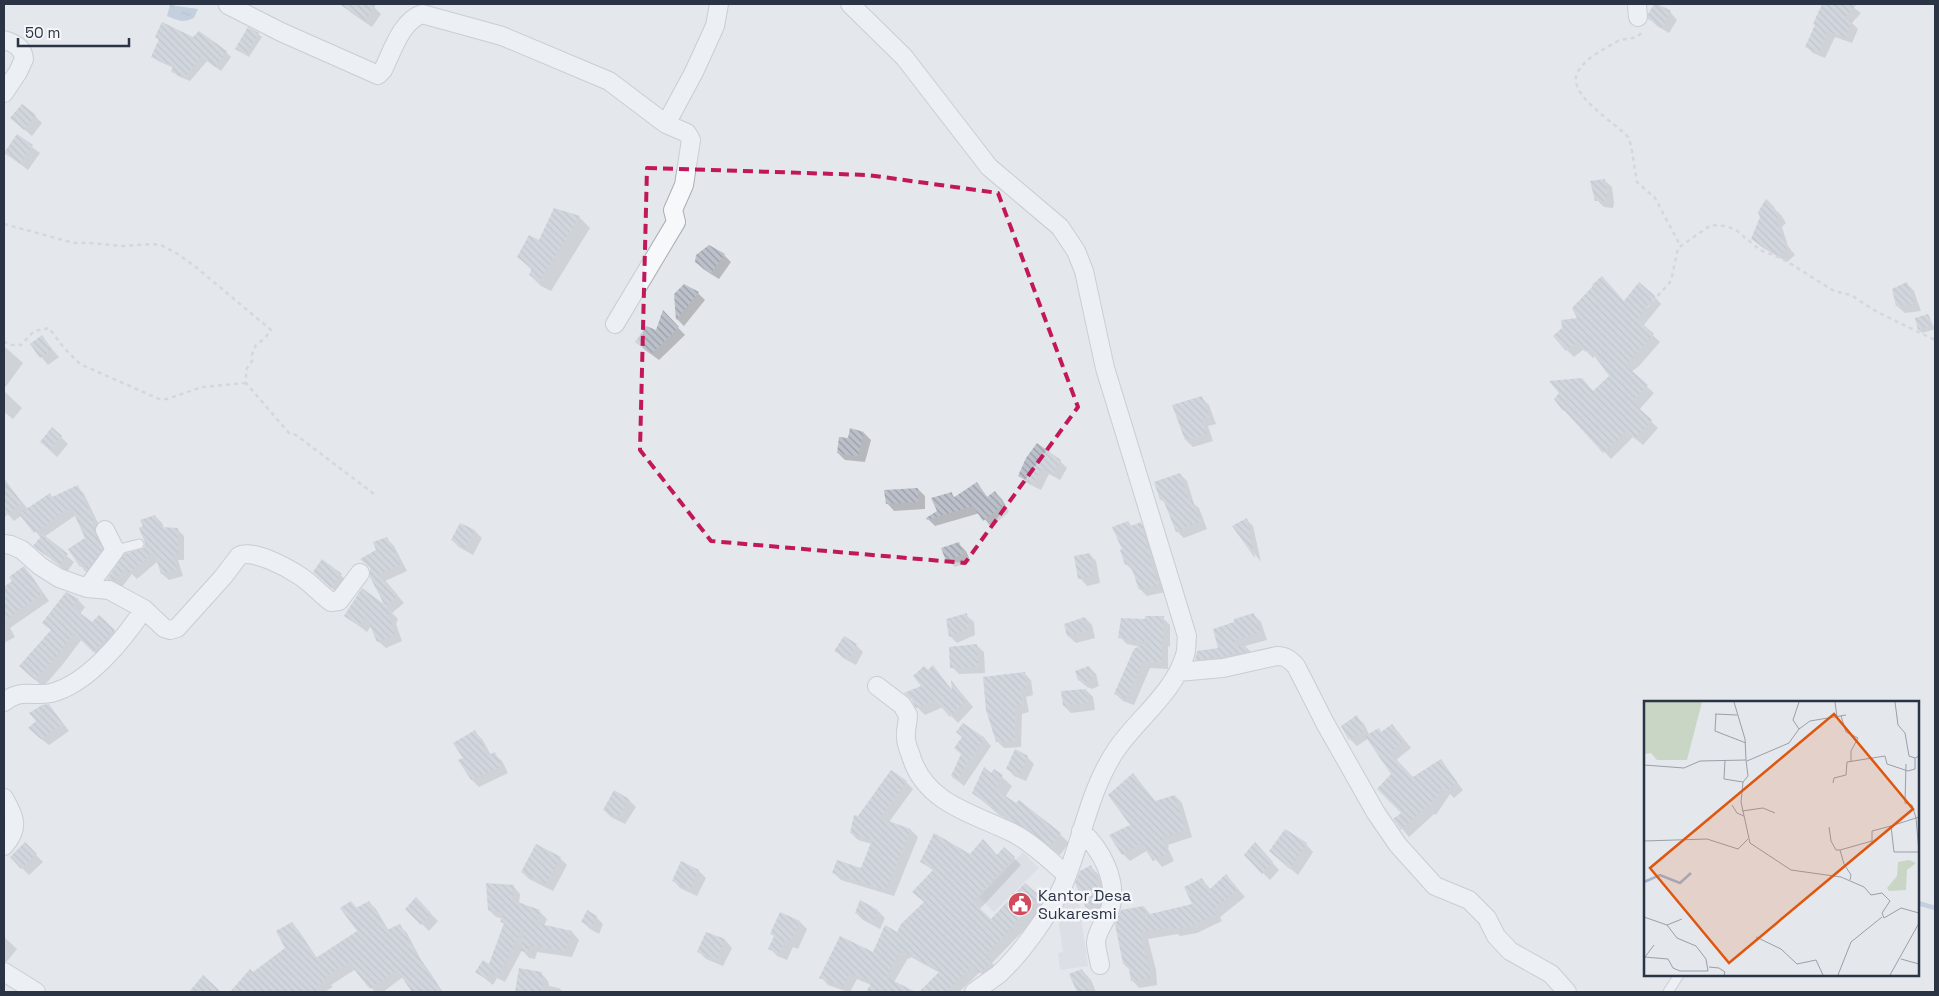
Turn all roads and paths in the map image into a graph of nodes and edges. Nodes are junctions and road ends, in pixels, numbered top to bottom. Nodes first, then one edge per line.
1 (228, 4) edge
2 (719, 4) edge
3 (850, 4) edge
4 (1638, 10) edge
5 (4, 40) edge
6 (4, 93) edge
7 (666, 124) junction
8 (4, 224) edge
9 (1680, 245) junction
10 (1648, 308) dead end
11 (616, 324) dead end
12 (1935, 340) edge
13 (4, 341) edge
14 (246, 383) junction
15 (374, 494) dead end
16 (105, 530) dead end
17 (4, 544) edge
18 (139, 544) dead end
19 (115, 550) junction
20 (360, 573) dead end
21 (87, 588) junction
22 (144, 609) junction
23 (1178, 672) junction
24 (877, 686) dead end
25 (4, 702) edge
26 (4, 798) edge
27 (1081, 830) junction
28 (4, 846) edge
29 (1067, 875) junction
30 (1100, 965) dead end
31 (4, 972) edge
32 (1678, 976) edge
33 (36, 992) edge
34 (974, 992) edge
35 (1567, 992) edge
36 (1668, 992) edge

1 - 7 street
2 - 7 street
3 - 23 street
4 - 9 path
5 - 6 street
7 - 11 street
8 - 14 path
9 - 10 path
9 - 12 path
13 - 14 path
14 - 15 path
16 - 19 street
17 - 21 street
18 - 19 lane
19 - 21 street
20 - 22 street
21 - 22 street
22 - 25 street
23 - 27 street
23 - 35 street
24 - 29 street
26 - 28 street
27 - 29 street
27 - 30 street
29 - 34 street
31 - 33 street
32 - 36 lane

